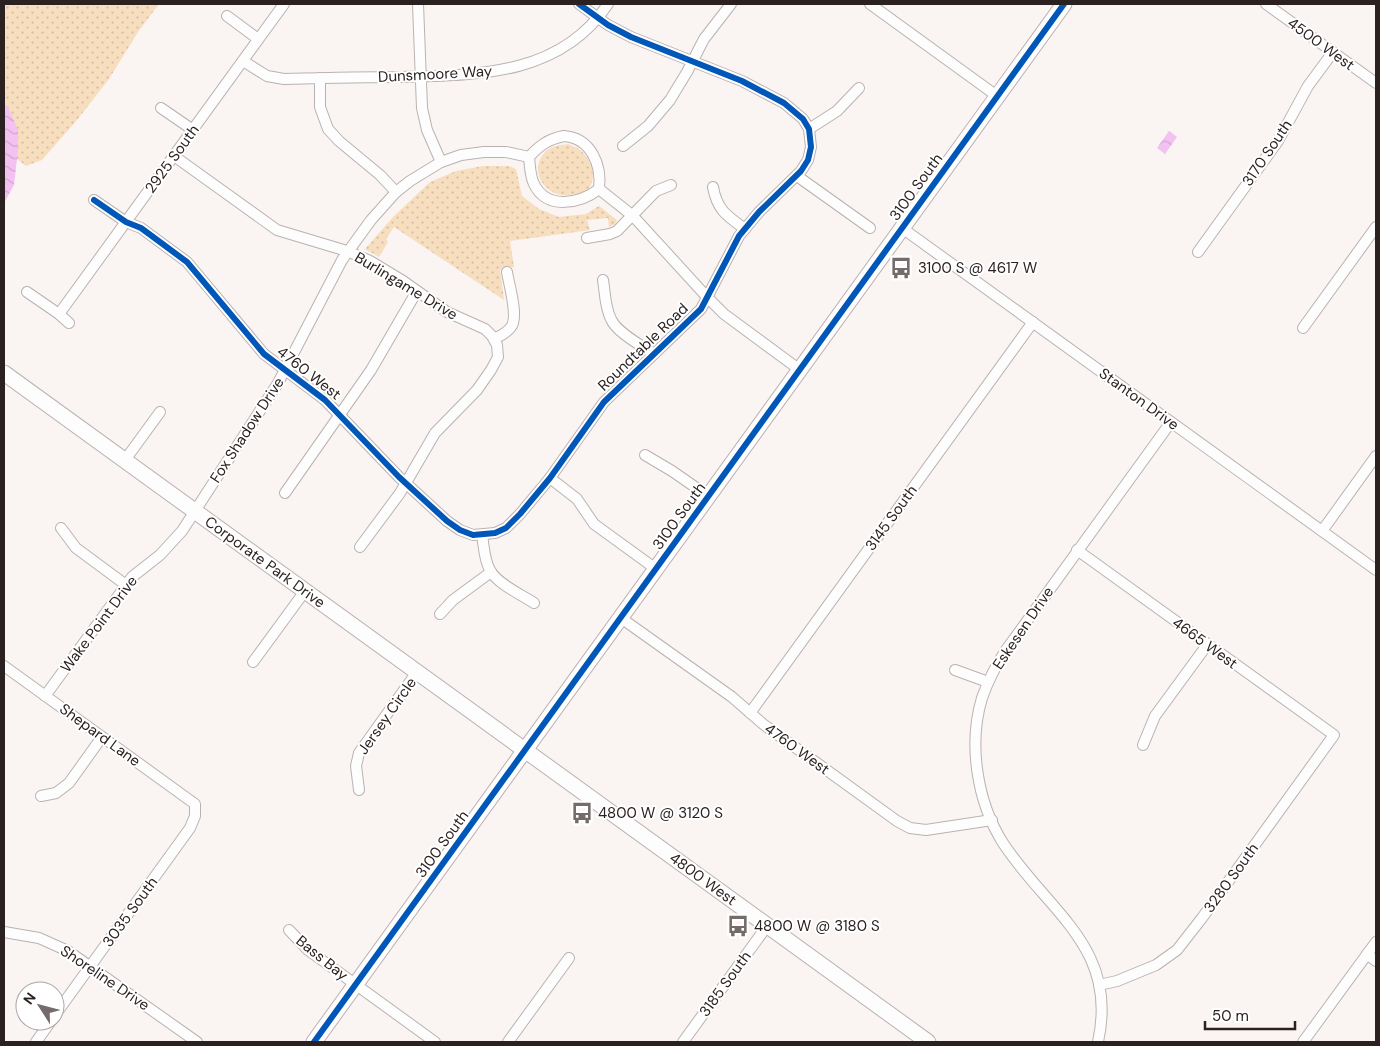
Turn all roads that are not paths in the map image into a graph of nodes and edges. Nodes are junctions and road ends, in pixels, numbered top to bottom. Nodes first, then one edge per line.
1 (284, 4) edge
2 (418, 4) edge
3 (579, 4) edge
4 (608, 4) edge
5 (731, 4) edge
6 (870, 4) edge
7 (1064, 4) edge
8 (1266, 4) edge
9 (227, 16) dead end
10 (598, 19) junction
11 (258, 39) junction
12 (1332, 52) junction
13 (243, 61) junction
14 (692, 62) junction
15 (420, 76) junction
16 (320, 78) junction
17 (1376, 83) edge
18 (859, 88) dead end
19 (997, 96) junction
20 (161, 108) dead end
21 (192, 130) junction
22 (809, 130) junction
23 (623, 146) dead end
24 (174, 156) junction
25 (529, 157) junction
26 (441, 162) junction
27 (797, 176) junction
28 (671, 185) dead end
29 (713, 187) dead end
30 (599, 189) junction
31 (396, 192) junction
32 (94, 200) dead end
33 (633, 216) junction
34 (126, 222) junction
35 (1376, 227) edge
36 (870, 228) dead end
37 (902, 228) junction
38 (745, 229) junction
39 (587, 238) dead end
40 (347, 251) junction
41 (1198, 252) dead end
42 (507, 272) dead end
43 (603, 280) dead end
44 (417, 291) junction
45 (27, 292) dead end
46 (707, 297) junction
47 (59, 314) junction
48 (1033, 322) junction
49 (68, 323) dead end
50 (1303, 328) dead end
51 (494, 339) junction
52 (654, 354) junction
53 (286, 370) junction
54 (800, 370) junction
55 (4, 372) edge
56 (160, 412) dead end
57 (340, 415) junction
58 (1171, 422) junction
59 (645, 455) dead end
60 (1376, 456) edge
61 (125, 460) junction
62 (550, 478) junction
63 (406, 484) junction
64 (285, 494) dead end
65 (708, 496) junction
66 (194, 511) junction
67 (61, 528) dead end
68 (1322, 531) junction
69 (482, 535) junction
70 (360, 547) dead end
71 (1078, 550) junction
72 (656, 569) junction
73 (1376, 570) edge
74 (491, 572) junction
75 (126, 585) junction
76 (305, 591) junction
77 (534, 603) dead end
78 (440, 614) dead end
79 (621, 618) junction
80 (1207, 645) junction
81 (254, 662) dead end
82 (4, 666) edge
83 (955, 670) dead end
84 (417, 672) junction
85 (988, 682) junction
86 (45, 696) junction
87 (750, 713) junction
88 (1334, 735) joint
89 (102, 737) junction
90 (1142, 745) dead end
91 (526, 750) junction
92 (359, 790) dead end
93 (41, 796) dead end
94 (196, 804) joint
95 (992, 820) junction
96 (767, 926) junction
97 (289, 930) dead end
98 (4, 932) edge
99 (1376, 942) edge
100 (1367, 954) junction
101 (569, 958) dead end
102 (1376, 961) edge
103 (91, 966) junction
104 (356, 985) junction
105 (1099, 985) junction
106 (65, 1001) edge
107 (44, 1031) edge
108 (36, 1042) edge
109 (197, 1042) edge
110 (314, 1042) edge
111 (435, 1042) edge
112 (508, 1042) edge
113 (683, 1042) edge
114 (928, 1042) edge
115 (1098, 1042) edge
116 (1304, 1042) edge

1 - 11 street, 2925 South
2 - 15 street
3 - 10 street
4 - 10 street, Dunsmoore Way
5 - 14 street
6 - 19 street
7 - 19 main road, 3100 South
8 - 12 street, 4500 West
9 - 11 street
10 - 14 street
10 - 15 street, Dunsmoore Way
11 - 13 street, 2925 South
12 - 17 street, 4500 West
12 - 41 street, 3170 South
13 - 16 street, Dunsmoore Way
13 - 21 street, 2925 South
14 - 22 street
14 - 23 street
15 - 16 street, Dunsmoore Way
15 - 26 street
16 - 31 street
18 - 22 street
19 - 37 main road, 3100 South
20 - 21 street
21 - 24 street, 2925 South
22 - 27 street, Roundtable Road
24 - 34 street, 2925 South
24 - 40 street, Burlingame Drive
25 - 26 street, Fox Shadow Drive
25 - 30 street
25 - 30 street
26 - 31 street, Fox Shadow Drive
27 - 36 street
27 - 38 street, Roundtable Road
28 - 33 street
29 - 38 street
30 - 33 street
31 - 40 street, Fox Shadow Drive
32 - 34 street, 4760 West
33 - 39 street
33 - 46 street
34 - 47 street, 2925 South
34 - 53 street, 4760 West
35 - 50 street
37 - 48 street, Stanton Drive
37 - 54 main road, 3100 South
38 - 46 street, Roundtable Road
40 - 44 street, Burlingame Drive
40 - 53 street, Fox Shadow Drive
42 - 51 street
43 - 52 street
44 - 51 street, Burlingame Drive
44 - 57 street
45 - 47 street
46 - 52 street, Roundtable Road
46 - 54 street
47 - 49 street
48 - 58 street, Stanton Drive
48 - 87 street, 3145 South
51 - 63 street
52 - 62 street, Roundtable Road
53 - 57 street, 4760 West
53 - 66 street, Fox Shadow Drive
54 - 65 main road, 3100 South
55 - 61 main road, Corporate Park Drive
56 - 61 street
57 - 63 street, 4760 West
57 - 64 street
58 - 68 street, Stanton Drive
58 - 71 street, Eskesen Drive
59 - 65 street
60 - 68 street
61 - 66 main road, Corporate Park Drive
62 - 69 street, Roundtable Road
62 - 72 street
63 - 69 street, 4760 West
63 - 70 street
65 - 72 main road, 3100 South
66 - 75 street, Wake Point Drive
66 - 76 main road, Corporate Park Drive
67 - 75 street
68 - 73 street, Stanton Drive
69 - 74 street
71 - 80 street, 4665 West
71 - 85 street, Eskesen Drive
72 - 79 main road, 3100 South
74 - 77 street
74 - 78 street
75 - 86 street, Wake Point Drive
76 - 81 street
76 - 84 main road, Corporate Park Drive
79 - 87 street, 4760 West
79 - 91 main road, 3100 South
80 - 88 street, 4665 West
80 - 90 street
82 - 86 street, Shepard Lane
83 - 85 street
84 - 91 main road, Corporate Park Drive
84 - 92 street, Jersey Circle
85 - 95 street, Eskesen Drive
86 - 89 street, Shepard Lane
87 - 95 street, 4760 West
88 - 105 street, 3280 South
89 - 93 street
89 - 94 street, Shepard Lane
91 - 96 main road, 4800 West
91 - 104 main road, 3100 South
94 - 103 street, 3035 South
95 - 105 street, Eskesen Drive
96 - 113 street, 3185 South
96 - 114 main road, 4800 West
97 - 104 street, Bass Bay
98 - 103 street, Shoreline Drive
99 - 100 street
100 - 102 street
100 - 116 street
101 - 112 street
103 - 106 street, 3035 South
103 - 109 street, Shoreline Drive
104 - 110 main road, 3100 South
104 - 111 street, Bass Bay
105 - 115 street, Eskesen Drive
107 - 108 street

